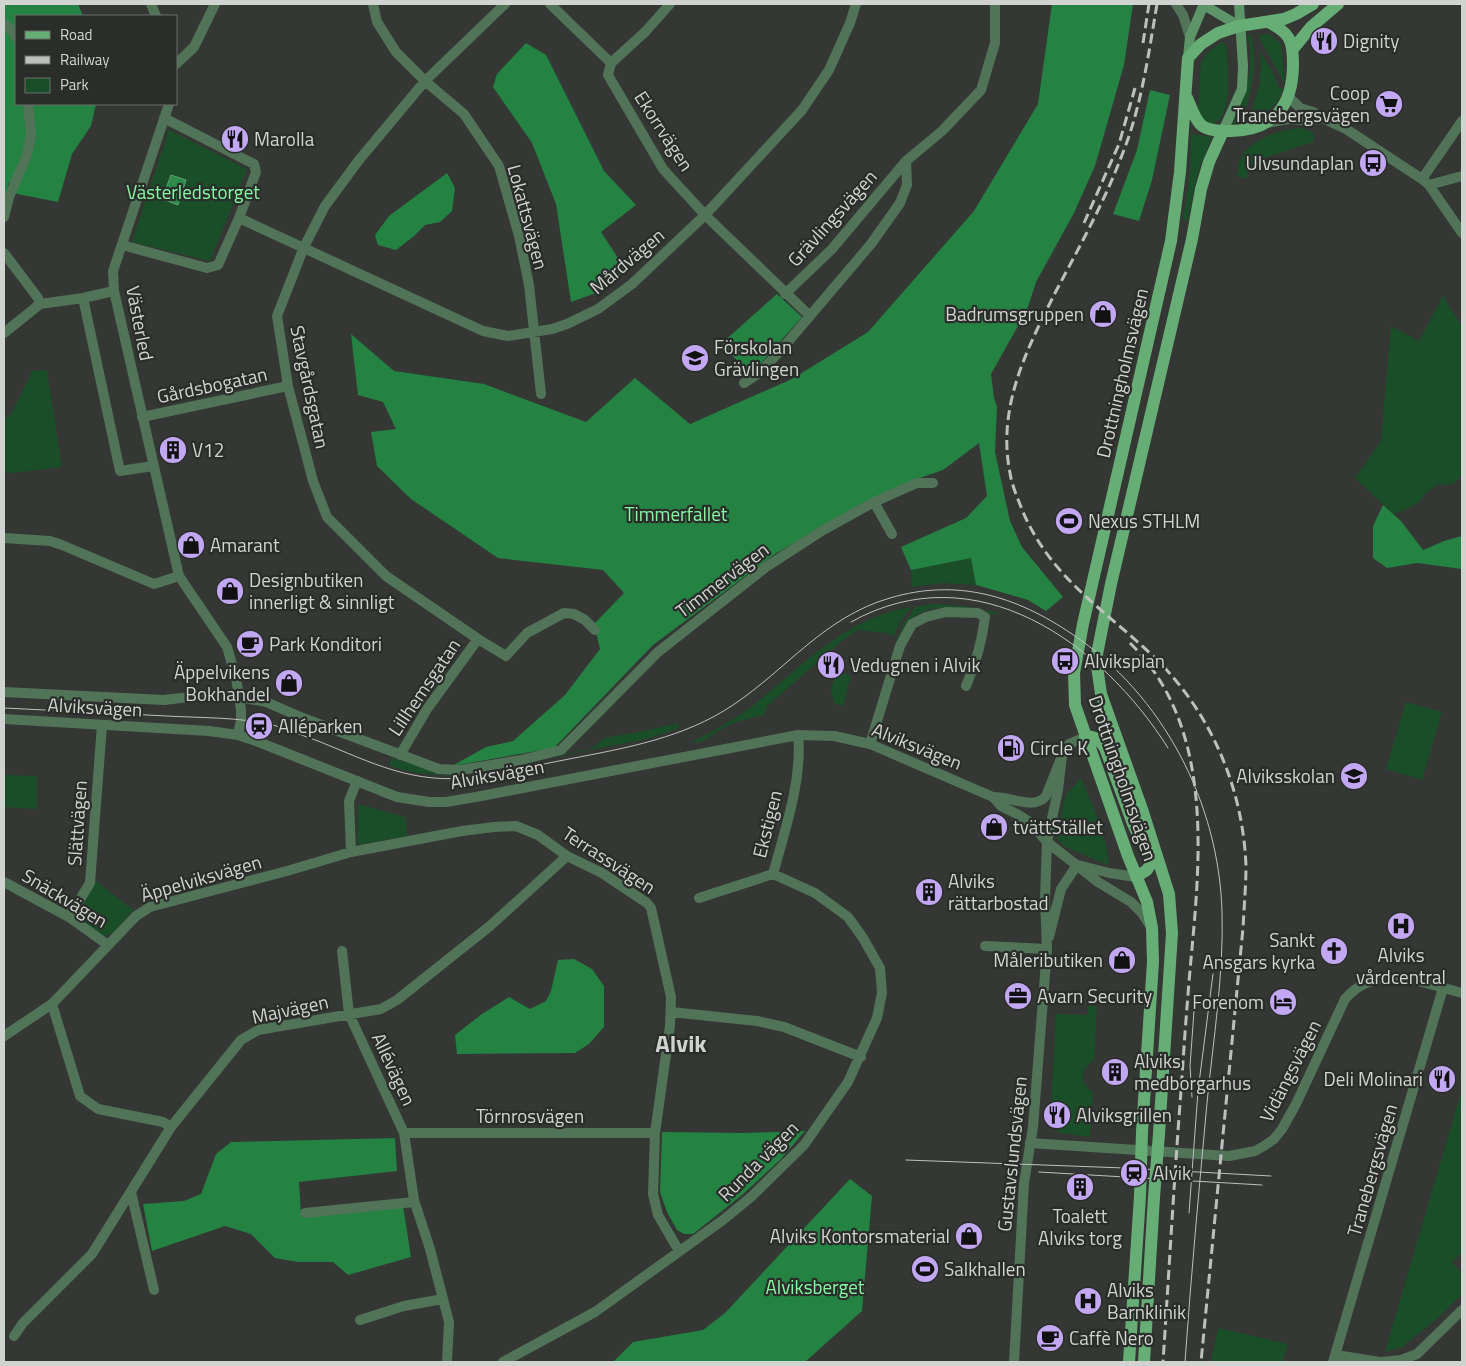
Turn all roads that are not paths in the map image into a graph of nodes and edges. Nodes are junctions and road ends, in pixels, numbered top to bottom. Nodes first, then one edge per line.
1 (215, 4) edge
2 (373, 4) edge
3 (506, 4) edge
4 (550, 4) edge
5 (670, 4) edge
6 (856, 4) edge
7 (995, 4) edge
8 (1176, 4) edge
9 (1204, 4) edge
10 (1239, 4) edge
11 (1313, 4) edge
12 (1338, 4) edge
13 (1268, 22) junction
14 (4, 24) edge
15 (1240, 26) junction
16 (15, 36) edge
17 (1190, 37) junction
18 (1293, 49) junction
19 (1188, 58) junction
20 (178, 62) edge
21 (611, 63) junction
22 (425, 80) junction
23 (1186, 95) junction
24 (1289, 97) junction
25 (28, 105) edge
26 (169, 105) edge
27 (164, 118) junction
28 (1322, 118) junction
29 (1462, 121) edge
30 (1264, 123) junction
31 (1246, 130) junction
32 (1223, 131) junction
33 (906, 161) junction
34 (1462, 176) edge
35 (1426, 182) junction
36 (705, 215) junction
37 (4, 217) edge
38 (239, 218) junction
39 (1462, 234) edge
40 (1192, 239) junction
41 (122, 245) junction
42 (304, 247) junction
43 (4, 253) edge
44 (114, 291) junction
45 (785, 294) junction
46 (83, 298) junction
47 (40, 304) junction
48 (810, 316) junction
49 (534, 332) junction
50 (4, 333) edge
51 (744, 383) dead end
52 (288, 386) junction
53 (541, 394) dead end
54 (142, 417) junction
55 (153, 466) junction
56 (933, 483) dead end
57 (874, 502) junction
58 (892, 534) dead end
59 (4, 538) edge
60 (179, 576) junction
61 (595, 630) dead end
62 (478, 639) junction
63 (966, 686) dead end
64 (4, 692) edge
65 (239, 697) junction
66 (4, 719) edge
67 (102, 725) junction
68 (238, 735) junction
69 (798, 735) junction
70 (1085, 737) junction
71 (870, 744) junction
72 (561, 750) joint
73 (400, 755) junction
74 (1062, 756) junction
75 (357, 781) junction
76 (993, 797) junction
77 (1047, 842) junction
78 (351, 852) junction
79 (1156, 855) junction
80 (567, 856) junction
81 (1077, 865) junction
82 (773, 874) junction
83 (1136, 877) junction
84 (4, 882) edge
85 (698, 898) dead end
86 (69, 917) junction
87 (1152, 928) junction
88 (108, 945) junction
89 (1048, 945) junction
90 (985, 946) dead end
91 (342, 951) dead end
92 (1444, 988) junction
93 (1462, 993) edge
94 (52, 1004) junction
95 (671, 1012) junction
96 (349, 1014) junction
97 (4, 1036) edge
98 (861, 1057) junction
99 (171, 1127) junction
100 (404, 1133) junction
101 (655, 1133) junction
102 (1030, 1144) junction
103 (131, 1192) junction
104 (414, 1202) junction
105 (304, 1213) dead end
106 (679, 1251) junction
107 (154, 1290) dead end
108 (443, 1298) junction
109 (1462, 1310) edge
110 (360, 1320) dead end
111 (14, 1336) dead end
112 (1334, 1359) edge
113 (448, 1362) edge
114 (503, 1362) edge
115 (1014, 1362) edge
116 (1130, 1362) edge
117 (1144, 1362) edge
118 (1381, 1362) edge

1 - 20 street
2 - 22 street, Lokattsvägen
3 - 22 street, Stavgårdsgatan
4 - 21 street
5 - 21 street
6 - 36 street, Mårdvägen
7 - 33 street, Grävlingsvägen
8 - 17 street
9 - 15 main road
9 - 17 main road
10 - 15 main road, Drottningholmsvägen
11 - 13 main road
12 - 18 main road
13 - 15 main road
13 - 18 main road
14 - 16 street
15 - 19 main road
15 - 32 main road, Drottningholmsvägen
17 - 19 main road
18 - 24 main road
19 - 23 main road
21 - 36 street, Ekorrvägen
22 - 42 street, Stavgårdsgatan
22 - 49 street, Lokattsvägen
23 - 32 main road
23 - 70 main road, Drottningholmsvägen
24 - 28 street
24 - 30 main road
25 - 37 street
26 - 27 street, Västerled
27 - 38 street
27 - 41 street, Västerled
28 - 30 street
28 - 35 street
29 - 35 street
30 - 31 main road
31 - 32 main road
31 - 40 main road, Drottningholmsvägen
32 - 40 main road, Drottningholmsvägen
33 - 45 street, Grävlingsvägen
33 - 48 street, Grävlingsvägen
34 - 35 street
35 - 39 street
36 - 45 street, Ekorrvägen
36 - 49 street, Mårdvägen
38 - 41 street
38 - 42 street, Mårdvägen
40 - 79 main road, Drottningholmsvägen
41 - 44 street, Västerled
42 - 49 street, Mårdvägen
42 - 52 street, Stavgårdsgatan
43 - 47 street
44 - 46 street
44 - 54 street, Västerled
45 - 48 street, Grävlingsvägen
46 - 47 street
46 - 55 street
47 - 50 street
48 - 51 street, Grävlingsvägen
49 - 53 street, Lokattsvägen
52 - 54 street, Gårdsbogatan
52 - 62 street, Stavgårdsgatan
54 - 55 street, Västerled
55 - 60 street, Västerled
56 - 57 street, Timmervägen
57 - 58 street
57 - 72 street, Timmervägen
59 - 60 street
60 - 65 street, Västerled
61 - 62 street, Stavgårdsgatan
62 - 73 street, Lillhemsgatan
63 - 71 street
64 - 65 street, Alviksvägen
65 - 68 street, Västerled
65 - 73 street, Alviksvägen
66 - 67 street, Alviksvägen
67 - 68 street, Alviksvägen
67 - 86 street, Slättvägen
68 - 75 street, Alviksvägen
69 - 71 street, Alviksvägen
69 - 75 street, Alviksvägen
69 - 82 street, Ekstigen
70 - 74 street
70 - 79 main road
70 - 83 main road, Drottningholmsvägen
71 - 76 street, Alviksvägen
72 - 73 street, Alviksvägen
74 - 76 street, Alviksvägen
74 - 77 street
75 - 78 street
76 - 77 street, Alviksvägen
77 - 81 street
77 - 89 street, Gustavslundsvägen
78 - 80 street, Terrassvägen
78 - 88 street, Äppelviksvägen
79 - 83 main road
79 - 117 main road, Drottningholmsvägen, bridge
80 - 95 street, Terrassvägen
80 - 96 street, Majvägen
81 - 83 street
81 - 87 street
81 - 89 street, Gustavslundsvägen
82 - 85 street, Ekstigen
82 - 98 street, Runda vägen
83 - 87 main road, Drottningholmsvägen
84 - 86 street, Snäckvägen
86 - 88 street, Snäckvägen
87 - 116 main road, Drottningholmsvägen, bridge
88 - 94 street, Äppelviksvägen
89 - 90 street
89 - 102 street, Gustavslundsvägen
91 - 96 street, Allévägen
92 - 93 street, Vidängsvägen
92 - 102 street, Vidängsvägen
92 - 112 street, Tranebergsvägen
94 - 97 street, Äppelviksvägen
94 - 99 street
95 - 98 street
95 - 101 street, Terrassvägen
96 - 99 street, Majvägen
96 - 100 street, Allévägen
98 - 106 street, Runda vägen
99 - 103 street, Majvägen
100 - 101 street, Törnrosvägen
100 - 104 street, Allévägen
101 - 106 street, Terrassvägen
102 - 115 street, Gustavslundsvägen
103 - 107 street
103 - 111 street, Majvägen
104 - 105 street
104 - 108 street, Allévägen
106 - 114 street, Runda vägen
108 - 110 street
108 - 113 street, Allévägen
109 - 118 street
112 - 118 street

